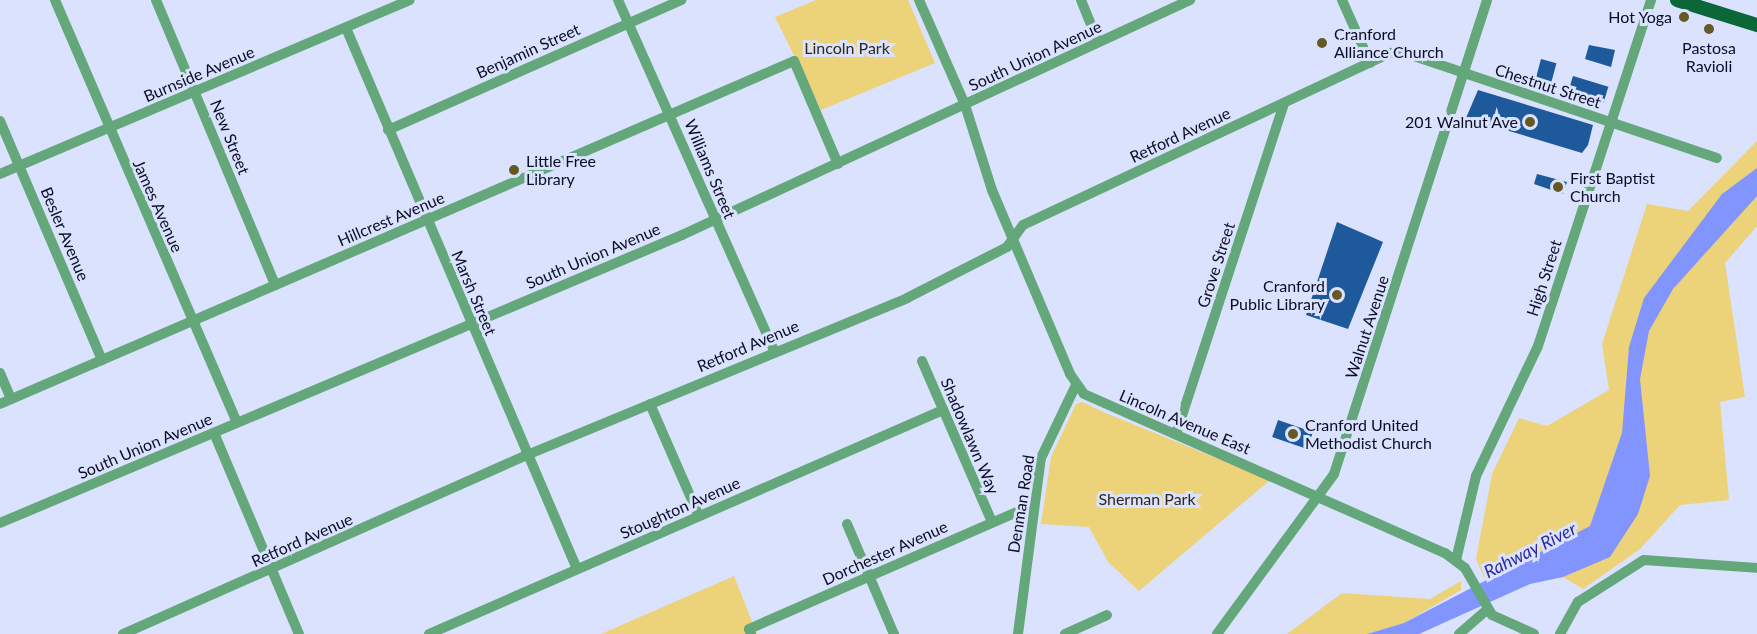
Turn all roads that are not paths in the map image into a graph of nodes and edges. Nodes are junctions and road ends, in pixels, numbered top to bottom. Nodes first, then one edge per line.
1 (55, 0) edge
2 (156, 0) edge
3 (410, 0) edge
4 (618, 0) edge
5 (681, 0) edge
6 (919, 0) edge
7 (1080, 0) edge
8 (1190, 0) edge
9 (1342, 0) edge
10 (1486, 0) edge
11 (1651, 0) edge
12 (1677, 0) edge
13 (628, 23) junction
14 (1757, 25) edge
15 (346, 28) junction
16 (1098, 42) junction
17 (1370, 63) junction
18 (1464, 74) junction
19 (195, 91) junction
20 (1284, 103) junction
21 (965, 105) junction
22 (671, 116) junction
23 (0, 121) edge
24 (1611, 123) junction
25 (107, 129) junction
26 (388, 130) junction
27 (1717, 158) dead end
28 (838, 164) junction
29 (19, 166) junction
30 (0, 174) edge
31 (715, 219) junction
32 (426, 220) junction
33 (1012, 239) junction
34 (275, 285) junction
35 (193, 321) junction
36 (471, 325) junction
37 (774, 351) junction
38 (102, 360) junction
39 (922, 361) dead end
40 (0, 373) edge
41 (1076, 385) junction
42 (11, 399) junction
43 (0, 404) edge
44 (650, 404) junction
45 (942, 410) junction
46 (237, 423) junction
47 (214, 433) junction
48 (1176, 435) junction
49 (527, 455) junction
50 (1323, 496) junction
51 (1033, 505) junction
52 (699, 516) junction
53 (992, 522) junction
54 (0, 524) edge
55 (847, 524) dead end
56 (1456, 560) junction
57 (1757, 568) edge
58 (577, 569) junction
59 (272, 570) junction
60 (869, 576) junction
61 (1486, 608) junction
62 (1107, 615) dead end
63 (750, 631) edge
64 (123, 634) edge
65 (299, 634) edge
66 (429, 634) edge
67 (894, 634) edge
68 (1018, 634) edge
69 (1065, 634) edge
70 (1217, 634) edge
71 (1459, 634) edge
72 (1534, 634) edge
73 (1560, 634) edge

1 - 25 street, James Avenue
2 - 19 street, New Street
3 - 15 street, Burnside Avenue
4 - 13 street, Williams Street
5 - 13 street, Benjamin Street
6 - 21 street
7 - 16 street
8 - 16 street, South Union Avenue
9 - 17 street
10 - 18 street, Walnut Avenue
11 - 24 street, High Street
12 - 14 main road
13 - 22 street, Williams Street
13 - 26 street, Benjamin Street
15 - 19 street, Burnside Avenue
15 - 26 street, Marsh Street
16 - 21 street, South Union Avenue
17 - 18 street, Chestnut Street
17 - 20 street, Retford Avenue
18 - 24 street, Chestnut Street
18 - 50 street, Walnut Avenue
19 - 25 street, Burnside Avenue
19 - 34 street, New Street
20 - 33 street, Retford Avenue
20 - 48 street, Grove Street
21 - 28 street, South Union Avenue
21 - 33 street
22 - 28 street, Hillcrest Avenue
22 - 31 street, Williams Street
22 - 32 street, Hillcrest Avenue
23 - 29 street, Besler Avenue
24 - 27 street, Chestnut Street
24 - 56 street, High Street
25 - 29 street, Burnside Avenue
25 - 35 street, James Avenue
26 - 32 street, Marsh Street
28 - 31 street, South Union Avenue
29 - 30 street, Burnside Avenue
29 - 38 street, Besler Avenue
31 - 36 street, South Union Avenue
31 - 37 street, Williams Street
32 - 34 street, Hillcrest Avenue
32 - 36 street, Marsh Street
33 - 37 street, Retford Avenue
33 - 41 street
34 - 35 street, Hillcrest Avenue
35 - 38 street, Hillcrest Avenue
35 - 46 street, James Avenue
36 - 46 street, South Union Avenue
36 - 49 street, Marsh Street
37 - 44 street, Retford Avenue
38 - 42 street, Hillcrest Avenue
39 - 45 street, Shadowlawn Way
40 - 42 street
41 - 48 street, Lincoln Avenue East
41 - 51 street, Denman Road
42 - 43 street, Hillcrest Avenue
44 - 49 street, Retford Avenue
44 - 52 street
45 - 52 street, Stoughton Avenue
45 - 53 street, Shadowlawn Way
46 - 47 street, South Union Avenue
47 - 54 street, South Union Avenue
47 - 59 street
48 - 50 street, Lincoln Avenue East
49 - 58 street, Marsh Street
49 - 59 street, Retford Avenue
50 - 56 street, Lincoln Avenue East
50 - 70 street, Walnut Avenue
51 - 53 street, Dorchester Avenue
51 - 68 street, Denman Road
52 - 58 street, Stoughton Avenue
53 - 60 street, Dorchester Avenue
55 - 60 street
56 - 61 street, Lincoln Avenue East
57 - 73 street
58 - 66 street, Stoughton Avenue
59 - 64 street, Retford Avenue
59 - 65 street
60 - 63 street, Dorchester Avenue
60 - 67 street
61 - 71 street
61 - 72 street, Lincoln Avenue East
62 - 69 street

